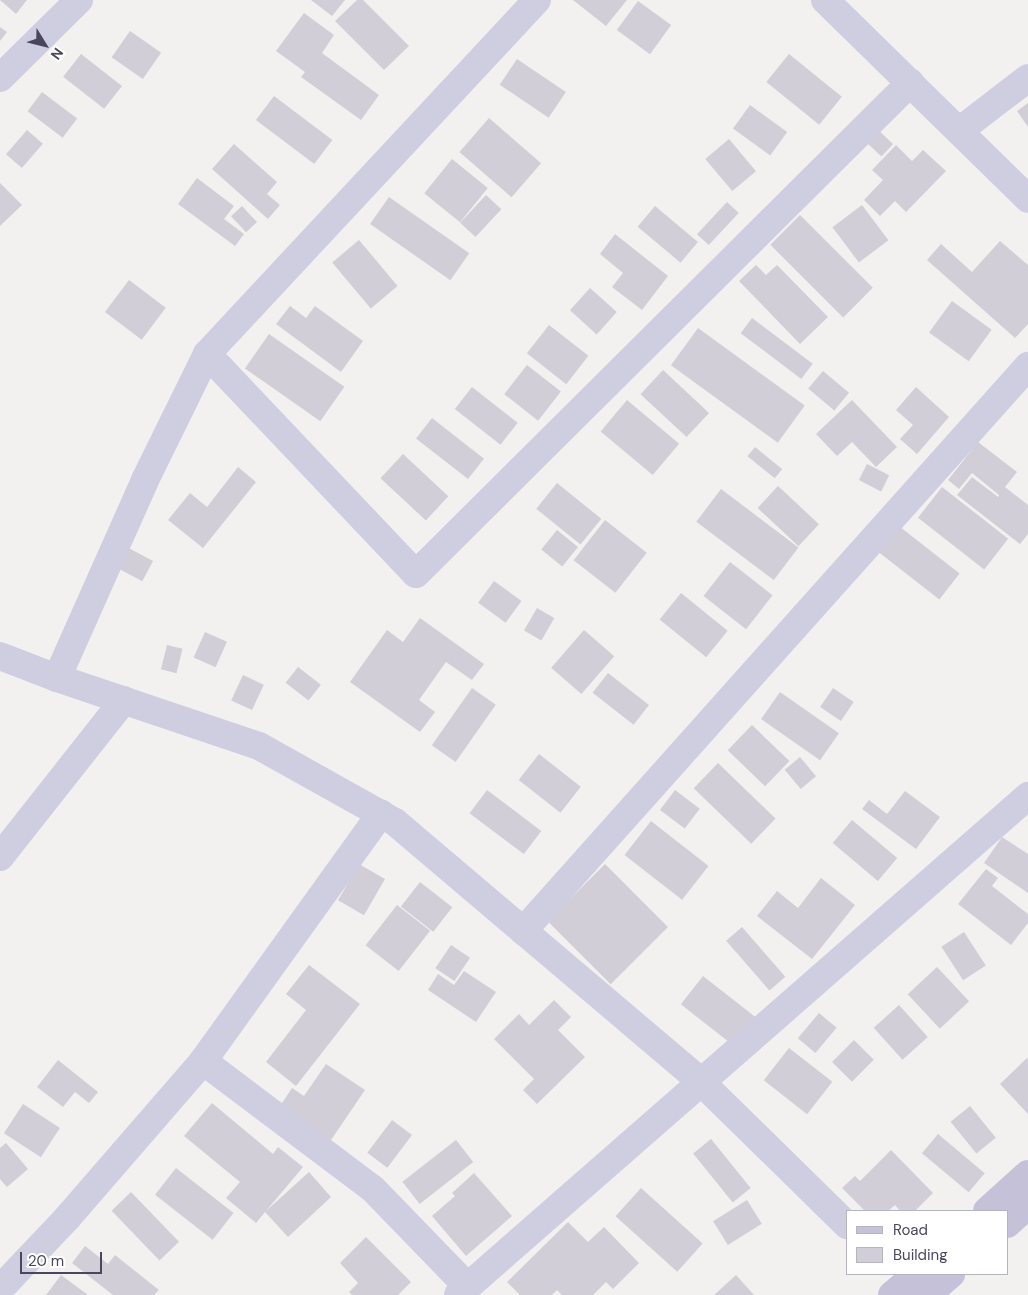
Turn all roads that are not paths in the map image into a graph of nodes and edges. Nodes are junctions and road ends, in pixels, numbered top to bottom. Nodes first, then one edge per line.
1 (79, 0) edge
2 (537, 0) edge
3 (825, 0) edge
4 (0, 78) edge
5 (1028, 78) edge
6 (910, 83) junction
7 (959, 131) junction
8 (1028, 199) edge
9 (208, 354) junction
10 (1028, 366) edge
11 (0, 656) edge
12 (57, 678) junction
13 (124, 700) junction
14 (1028, 796) edge
15 (381, 813) junction
16 (0, 857) edge
17 (524, 931) junction
18 (203, 1061) junction
19 (700, 1081) junction
20 (1028, 1174) edge
21 (1028, 1205) edge
22 (988, 1210) edge
23 (1008, 1223) edge
24 (846, 1224) edge
25 (947, 1275) edge
26 (908, 1284) edge
27 (0, 1289) edge
28 (463, 1291) edge

1 - 4 street
2 - 9 street
3 - 6 street
5 - 7 street
6 - 7 street
6 - 9 street
7 - 8 street
9 - 12 street
10 - 17 street
11 - 12 street
12 - 13 street
13 - 15 street
13 - 16 street
14 - 19 street
15 - 17 street
15 - 18 street
17 - 19 street
18 - 27 street
18 - 28 street
19 - 24 street
19 - 28 street
20 - 22 street
21 - 23 street
25 - 26 street

